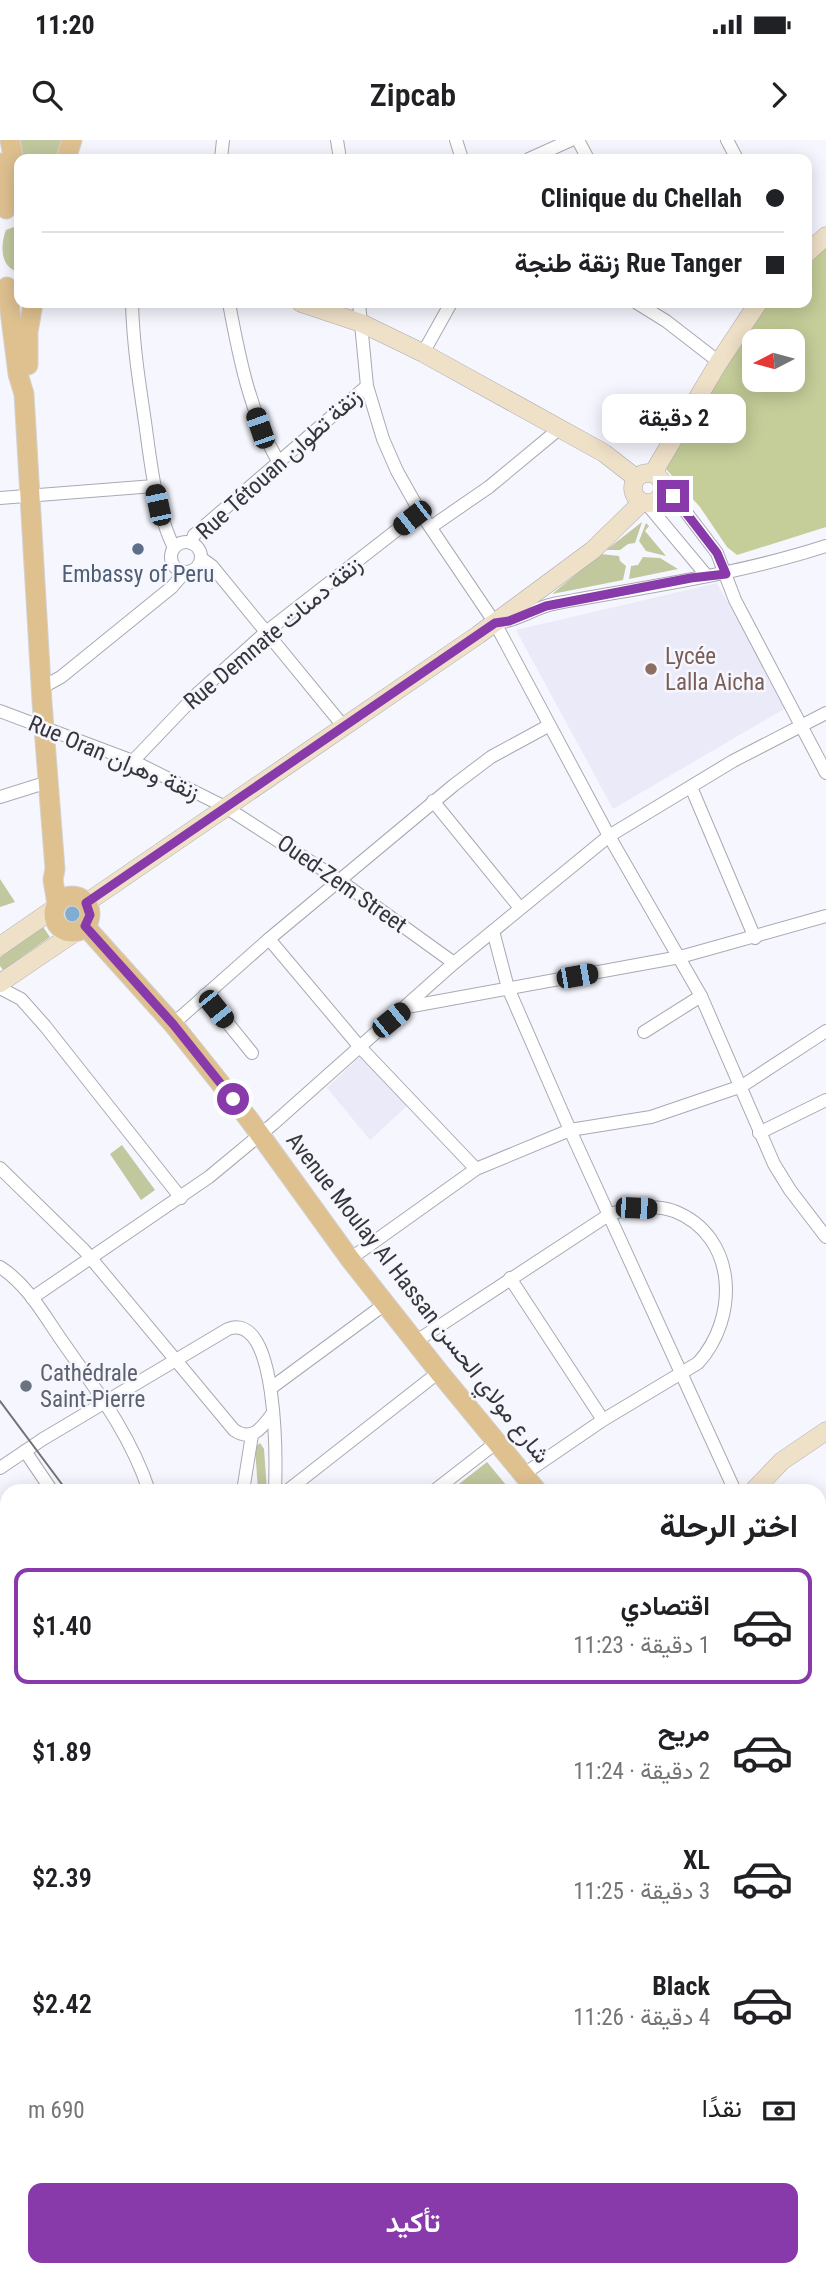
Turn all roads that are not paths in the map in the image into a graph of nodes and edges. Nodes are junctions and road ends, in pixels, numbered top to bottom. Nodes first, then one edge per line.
1 (10, 140) edge
2 (571, 140) edge
3 (540, 154) edge
4 (0, 163) edge
5 (14, 163) edge
6 (0, 182) edge
7 (11, 207) edge
8 (826, 236) edge
9 (812, 249) edge
10 (12, 299) edge
11 (132, 308) edge
12 (230, 308) edge
13 (316, 308) edge
14 (360, 308) edge
15 (448, 308) edge
16 (645, 308) edge
17 (660, 308) edge
18 (755, 308) edge
19 (666, 321) junction
20 (361, 323) junction
21 (423, 353) junction
22 (0, 355) edge
23 (719, 362) junction
24 (17, 367) junction
25 (367, 386) junction
26 (24, 394) junction
27 (559, 429) junction
28 (278, 461) junction
29 (651, 478) junction
30 (154, 486) junction
31 (30, 495) junction
32 (0, 498) edge
33 (644, 503) junction
34 (420, 512) junction
35 (431, 527) junction
36 (191, 543) junction
37 (826, 546) edge
38 (174, 548) junction
39 (201, 558) junction
40 (184, 573) junction
41 (726, 574) junction
42 (707, 576) junction
43 (495, 623) junction
44 (266, 632) junction
45 (41, 688) junction
46 (0, 711) edge
47 (826, 713) edge
48 (801, 725) junction
49 (548, 726) junction
50 (44, 727) junction
51 (344, 727) junction
52 (133, 761) junction
53 (826, 772) edge
54 (48, 782) junction
55 (691, 787) junction
56 (0, 797) edge
57 (433, 802) junction
58 (228, 807) junction
59 (609, 836) junction
60 (339, 880) junction
61 (59, 903) junction
62 (86, 903) junction
63 (520, 908) junction
64 (826, 916) edge
65 (81, 929) junction
66 (493, 931) junction
67 (755, 938) junction
68 (269, 939) junction
69 (0, 946) edge
70 (680, 957) junction
71 (454, 963) junction
72 (0, 983) edge
73 (0, 988) edge
74 (508, 988) junction
75 (205, 995) junction
76 (701, 996) junction
77 (407, 1007) junction
78 (173, 1024) junction
79 (826, 1031) edge
80 (644, 1032) dead end
81 (359, 1046) junction
82 (252, 1054) dead end
83 (742, 1086) junction
84 (826, 1100) edge
85 (570, 1130) junction
86 (760, 1133) junction
87 (260, 1135) junction
88 (0, 1168) edge
89 (476, 1169) junction
90 (181, 1198) junction
91 (610, 1214) junction
92 (826, 1237) edge
93 (91, 1259) junction
94 (350, 1259) junction
95 (0, 1266) edge
96 (510, 1278) junction
97 (32, 1298) junction
98 (385, 1304) junction
99 (415, 1342) junction
100 (176, 1360) junction
101 (439, 1372) junction
102 (681, 1374) junction
103 (271, 1388) junction
104 (104, 1402) junction
105 (273, 1413) junction
106 (603, 1420) junction
107 (826, 1431) edge
108 (252, 1435) junction
109 (497, 1442) junction
110 (25, 1451) junction
111 (0, 1468) edge
112 (524, 1474) junction
113 (47, 1484) edge
114 (146, 1484) edge
115 (244, 1484) edge
116 (275, 1484) edge
117 (296, 1484) edge
118 (443, 1484) edge
119 (532, 1484) edge
120 (732, 1484) edge
121 (760, 1484) edge

1 - 5 main road
2 - 3 street
4 - 6 main road
6 - 7 main road
8 - 9 street
10 - 24 main road
10 - 26 main road
11 - 30 street
12 - 28 street
13 - 20 street
14 - 20 street
15 - 21 street
16 - 19 street
17 - 19 street
18 - 23 street
19 - 23 street
20 - 21 street
20 - 25 street
21 - 27 street
22 - 24 main road
23 - 29 street
24 - 26 main road
25 - 28 street, Rue Tétouan زنقة تطوان
25 - 34 street
26 - 31 main road
27 - 29 street
27 - 35 street
28 - 36 street, Rue Tétouan زنقة تطوان
29 - 33 street
29 - 33 street
29 - 41 street
30 - 31 street
30 - 38 street
31 - 32 street
31 - 45 main road
33 - 42 street
33 - 43 street
34 - 35 street
34 - 44 street, Rue Demnate زنقة دمنات
35 - 43 street
36 - 38 street
36 - 39 street
37 - 41 street
38 - 40 street
39 - 40 street
39 - 44 street
40 - 45 street
41 - 42 street
41 - 48 street
42 - 43 street
43 - 49 street
43 - 51 street
44 - 51 street
44 - 52 street, Rue Demnate زنقة دمنات
45 - 50 main road
46 - 50 street, Rue Oran زنقة وهران
47 - 48 street
48 - 53 street
48 - 55 street
49 - 57 street
49 - 59 street
50 - 52 street, Rue Oran زنقة وهران
50 - 54 main road
51 - 58 street
52 - 58 street, Rue Oran زنقة وهران
54 - 56 street
54 - 61 main road
55 - 59 street
55 - 67 street
57 - 60 street
57 - 63 street
58 - 60 street, Oued-Zem Street
58 - 62 street
59 - 63 street
59 - 70 street
60 - 68 street
60 - 71 street, Oued-Zem Street
61 - 62 main road
61 - 65 main road
61 - 69 street
62 - 65 main road
63 - 66 street
64 - 67 street
65 - 72 street
65 - 78 main road, Avenue Moulay Al Hassan شارع مولاي الحسن
66 - 71 street
66 - 74 street
67 - 70 street
68 - 75 street
68 - 81 street
70 - 74 street
70 - 76 street
71 - 77 street
73 - 90 street
74 - 77 street
74 - 85 street
75 - 78 street
75 - 82 street
76 - 80 street
76 - 83 street
77 - 81 street
78 - 87 main road, Avenue Moulay Al Hassan شارع مولاي الحسن
79 - 83 street
81 - 87 street
81 - 89 street
83 - 85 street
83 - 86 street
84 - 86 street
85 - 89 street
85 - 91 street
86 - 92 street
87 - 90 street
87 - 94 main road, Avenue Moulay Al Hassan شارع مولاي الحسن
88 - 93 street
89 - 94 street
90 - 93 street
91 - 96 street
91 - 102 street
91 - 102 street
93 - 97 street
93 - 100 street
94 - 98 main road, Avenue Moulay Al Hassan شارع مولاي الحسن
95 - 97 street
96 - 99 street
96 - 106 street
97 - 104 street
98 - 99 main road, Avenue Moulay Al Hassan شارع مولاي الحسن
98 - 103 street
99 - 101 main road, Avenue Moulay Al Hassan شارع مولاي الحسن
100 - 103 street
100 - 104 street
100 - 108 street
101 - 109 main road, Avenue Moulay Al Hassan شارع مولاي الحسن
101 - 117 street
102 - 106 street
102 - 120 street
103 - 105 street
104 - 110 street
104 - 114 street
105 - 108 street
105 - 116 street
106 - 112 street
107 - 121 street
108 - 115 street
109 - 112 main road, Avenue Moulay Al Hassan شارع مولاي الحسن
109 - 118 street
110 - 111 street
110 - 113 street
112 - 119 main road, Avenue Moulay Al Hassan شارع مولاي الحسن

